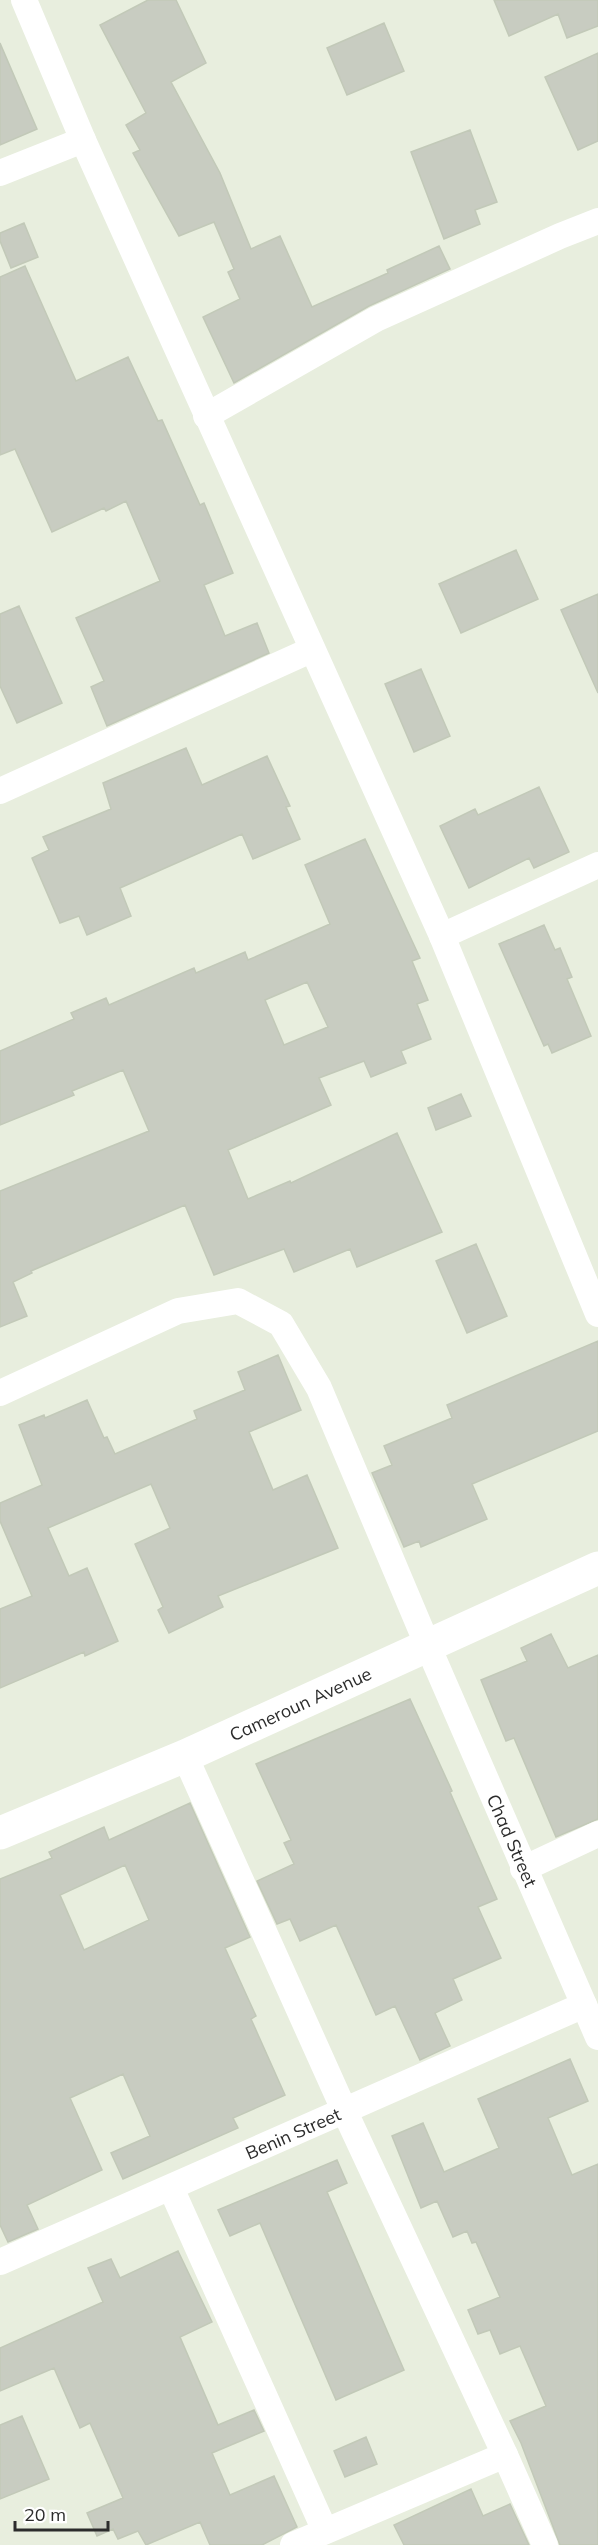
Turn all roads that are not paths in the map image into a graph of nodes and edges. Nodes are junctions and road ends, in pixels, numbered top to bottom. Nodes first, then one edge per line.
1 (24, 0) edge
2 (83, 140) junction
3 (0, 173) edge
4 (598, 221) edge
5 (206, 416) junction
6 (311, 650) junction
7 (0, 791) edge
8 (598, 865) edge
9 (442, 936) junction
10 (598, 1314) edge
11 (0, 1393) edge
12 (598, 1568) edge
13 (427, 1644) junction
14 (185, 1756) junction
15 (0, 1833) edge
16 (598, 1834) edge
17 (524, 1869) junction
18 (584, 2005) junction
19 (598, 2037) edge
20 (345, 2112) junction
21 (171, 2188) junction
22 (0, 2262) edge
23 (505, 2454) junction
24 (325, 2531) junction
25 (293, 2545) edge
26 (545, 2545) edge

1 - 2 street
2 - 3 street
2 - 5 street
4 - 5 street
5 - 6 street
6 - 7 street
6 - 9 street
8 - 9 street
9 - 10 street
11 - 13 street, Chad Street
12 - 13 street, Cameroun Avenue
13 - 14 street, Cameroun Avenue
13 - 17 street, Chad Street
14 - 15 street, Cameroun Avenue
14 - 20 street
16 - 17 street
17 - 18 street, Chad Street
18 - 19 street, Chad Street
18 - 20 street, Benin Street
20 - 21 street, Benin Street
20 - 23 street
21 - 22 street, Benin Street
21 - 24 street
23 - 24 street
23 - 26 street
24 - 25 street

